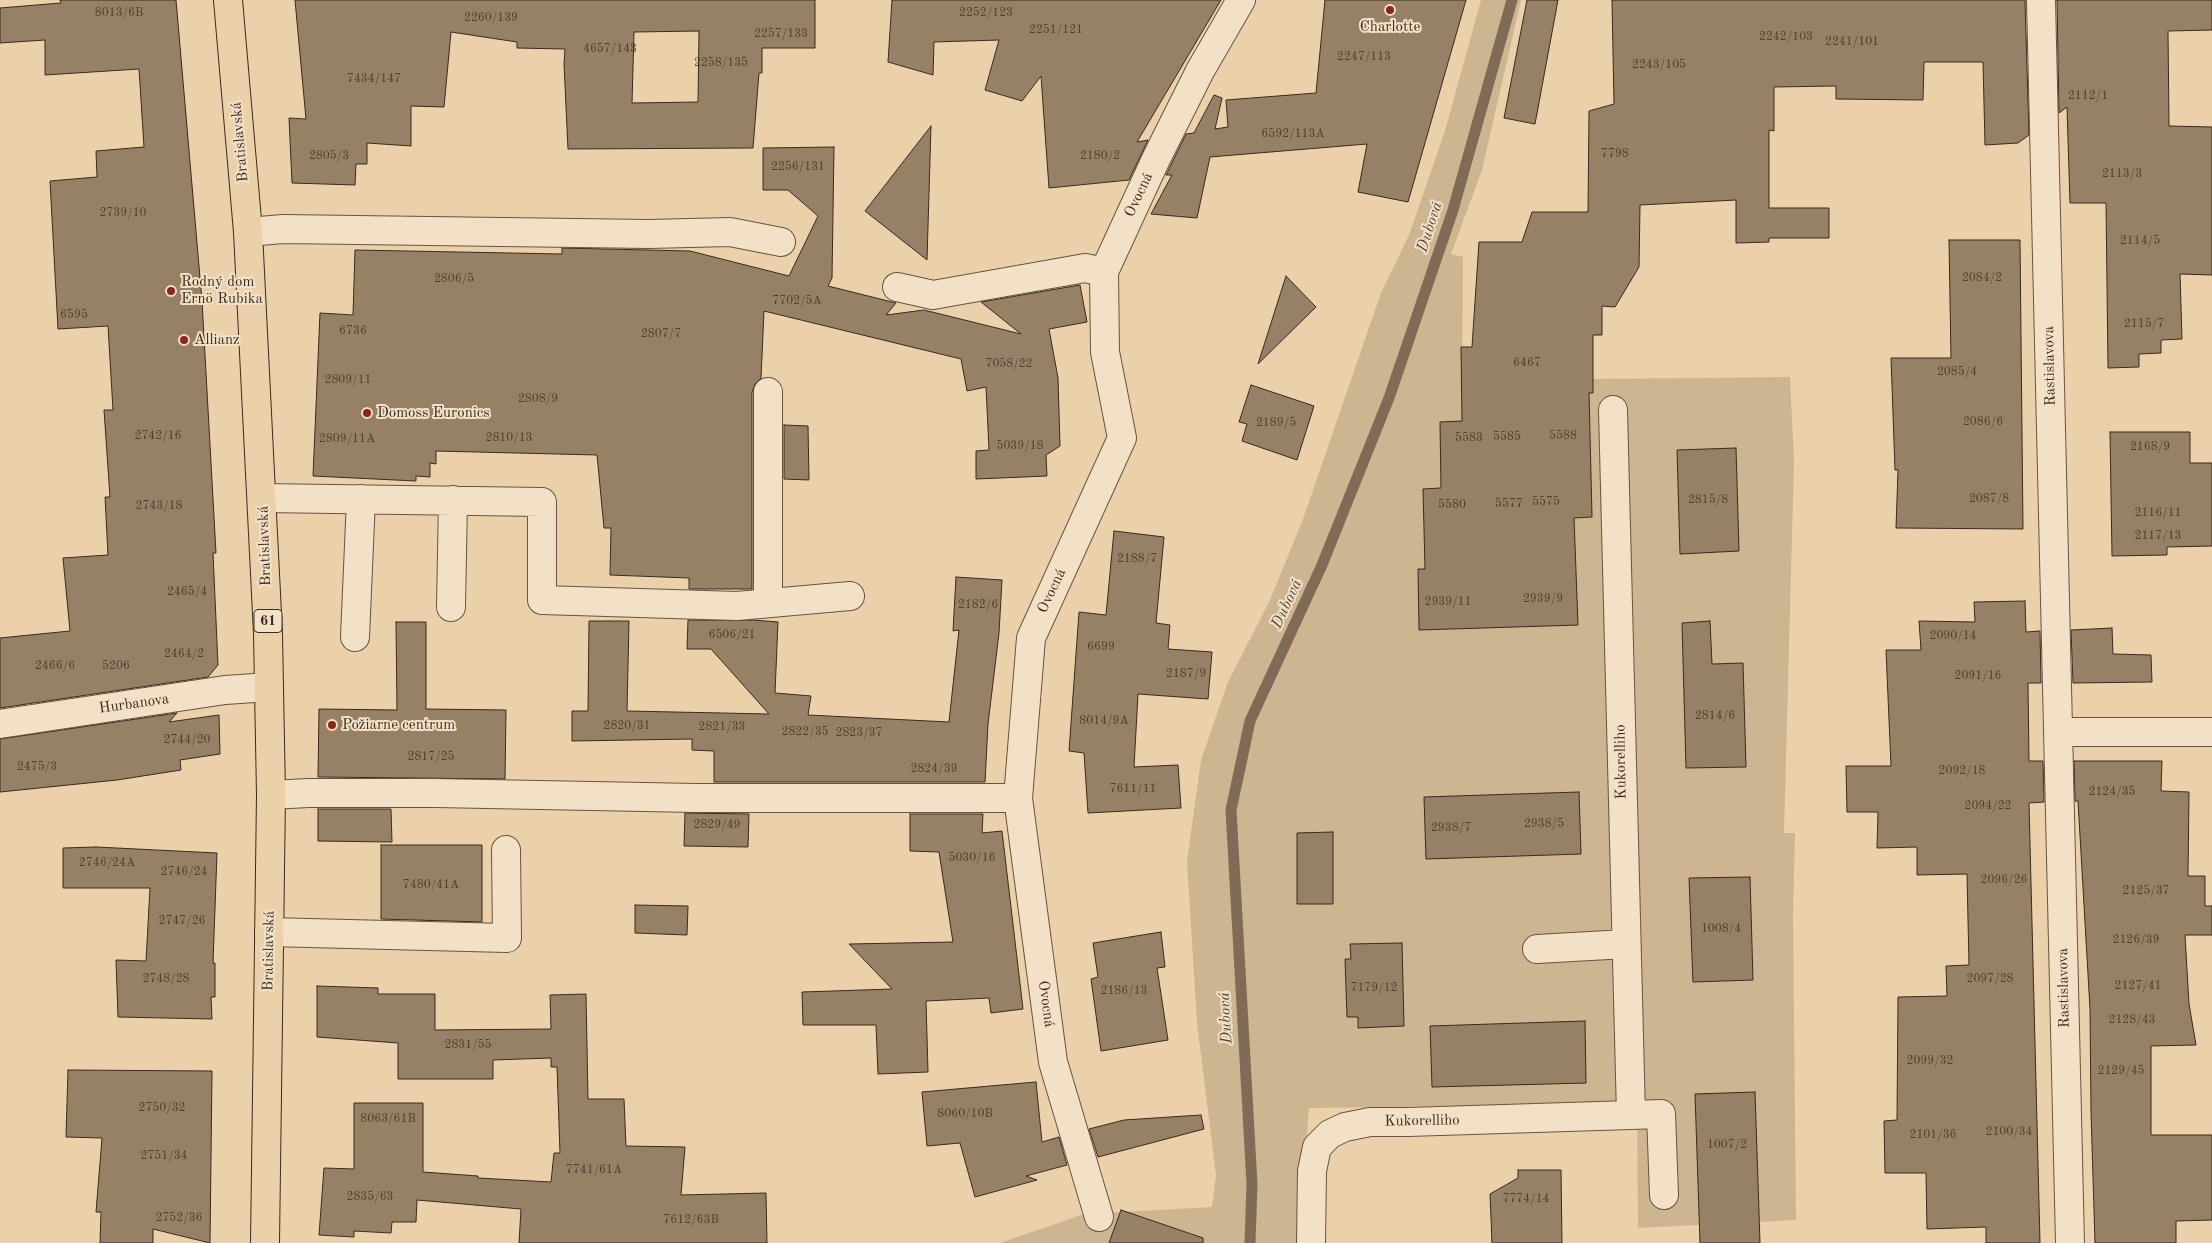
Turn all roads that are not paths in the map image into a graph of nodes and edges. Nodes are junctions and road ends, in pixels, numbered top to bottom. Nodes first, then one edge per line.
1 (228, 0) edge
2 (1241, 0) edge
3 (2041, 0) edge
4 (248, 232) junction
5 (781, 242) dead end
6 (1104, 272) junction
7 (897, 287) dead end
8 (768, 392) dead end
9 (1613, 410) dead end
10 (263, 498) junction
11 (362, 499) junction
12 (453, 500) junction
13 (850, 596) dead end
14 (768, 602) junction
15 (451, 607) dead end
16 (355, 637) dead end
17 (269, 688) junction
18 (0, 724) edge
19 (2058, 732) junction
20 (2212, 732) edge
21 (271, 795) junction
22 (1018, 798) junction
23 (506, 850) dead end
24 (269, 932) junction
25 (1626, 944) junction
26 (1538, 949) dead end
27 (1631, 1115) junction
28 (1664, 1195) dead end
29 (1100, 1217) dead end
30 (265, 1243) edge
31 (1311, 1243) edge
32 (2070, 1243) edge

1 - 4 main road, Bratislavská / 61
2 - 6 street, Ovocná
3 - 19 street, Rastislavova
4 - 5 street
4 - 10 main road, Bratislavská / 61
6 - 7 street
6 - 22 street, Ovocná
8 - 14 street
9 - 25 street, Kukorelliho
10 - 11 street
10 - 17 main road, Bratislavská / 61
11 - 12 street
11 - 16 street
12 - 14 street
12 - 15 street
13 - 14 street
17 - 18 street, Hurbanova
17 - 21 main road, Bratislavská / 61
19 - 20 street
19 - 32 street, Rastislavova
21 - 22 street
21 - 24 main road, Bratislavská / 61
22 - 29 street, Ovocná
23 - 24 street
24 - 30 main road, Bratislavská / 61
25 - 26 street
25 - 27 street, Kukorelliho
27 - 28 street, Kukorelliho
27 - 31 street, Kukorelliho

